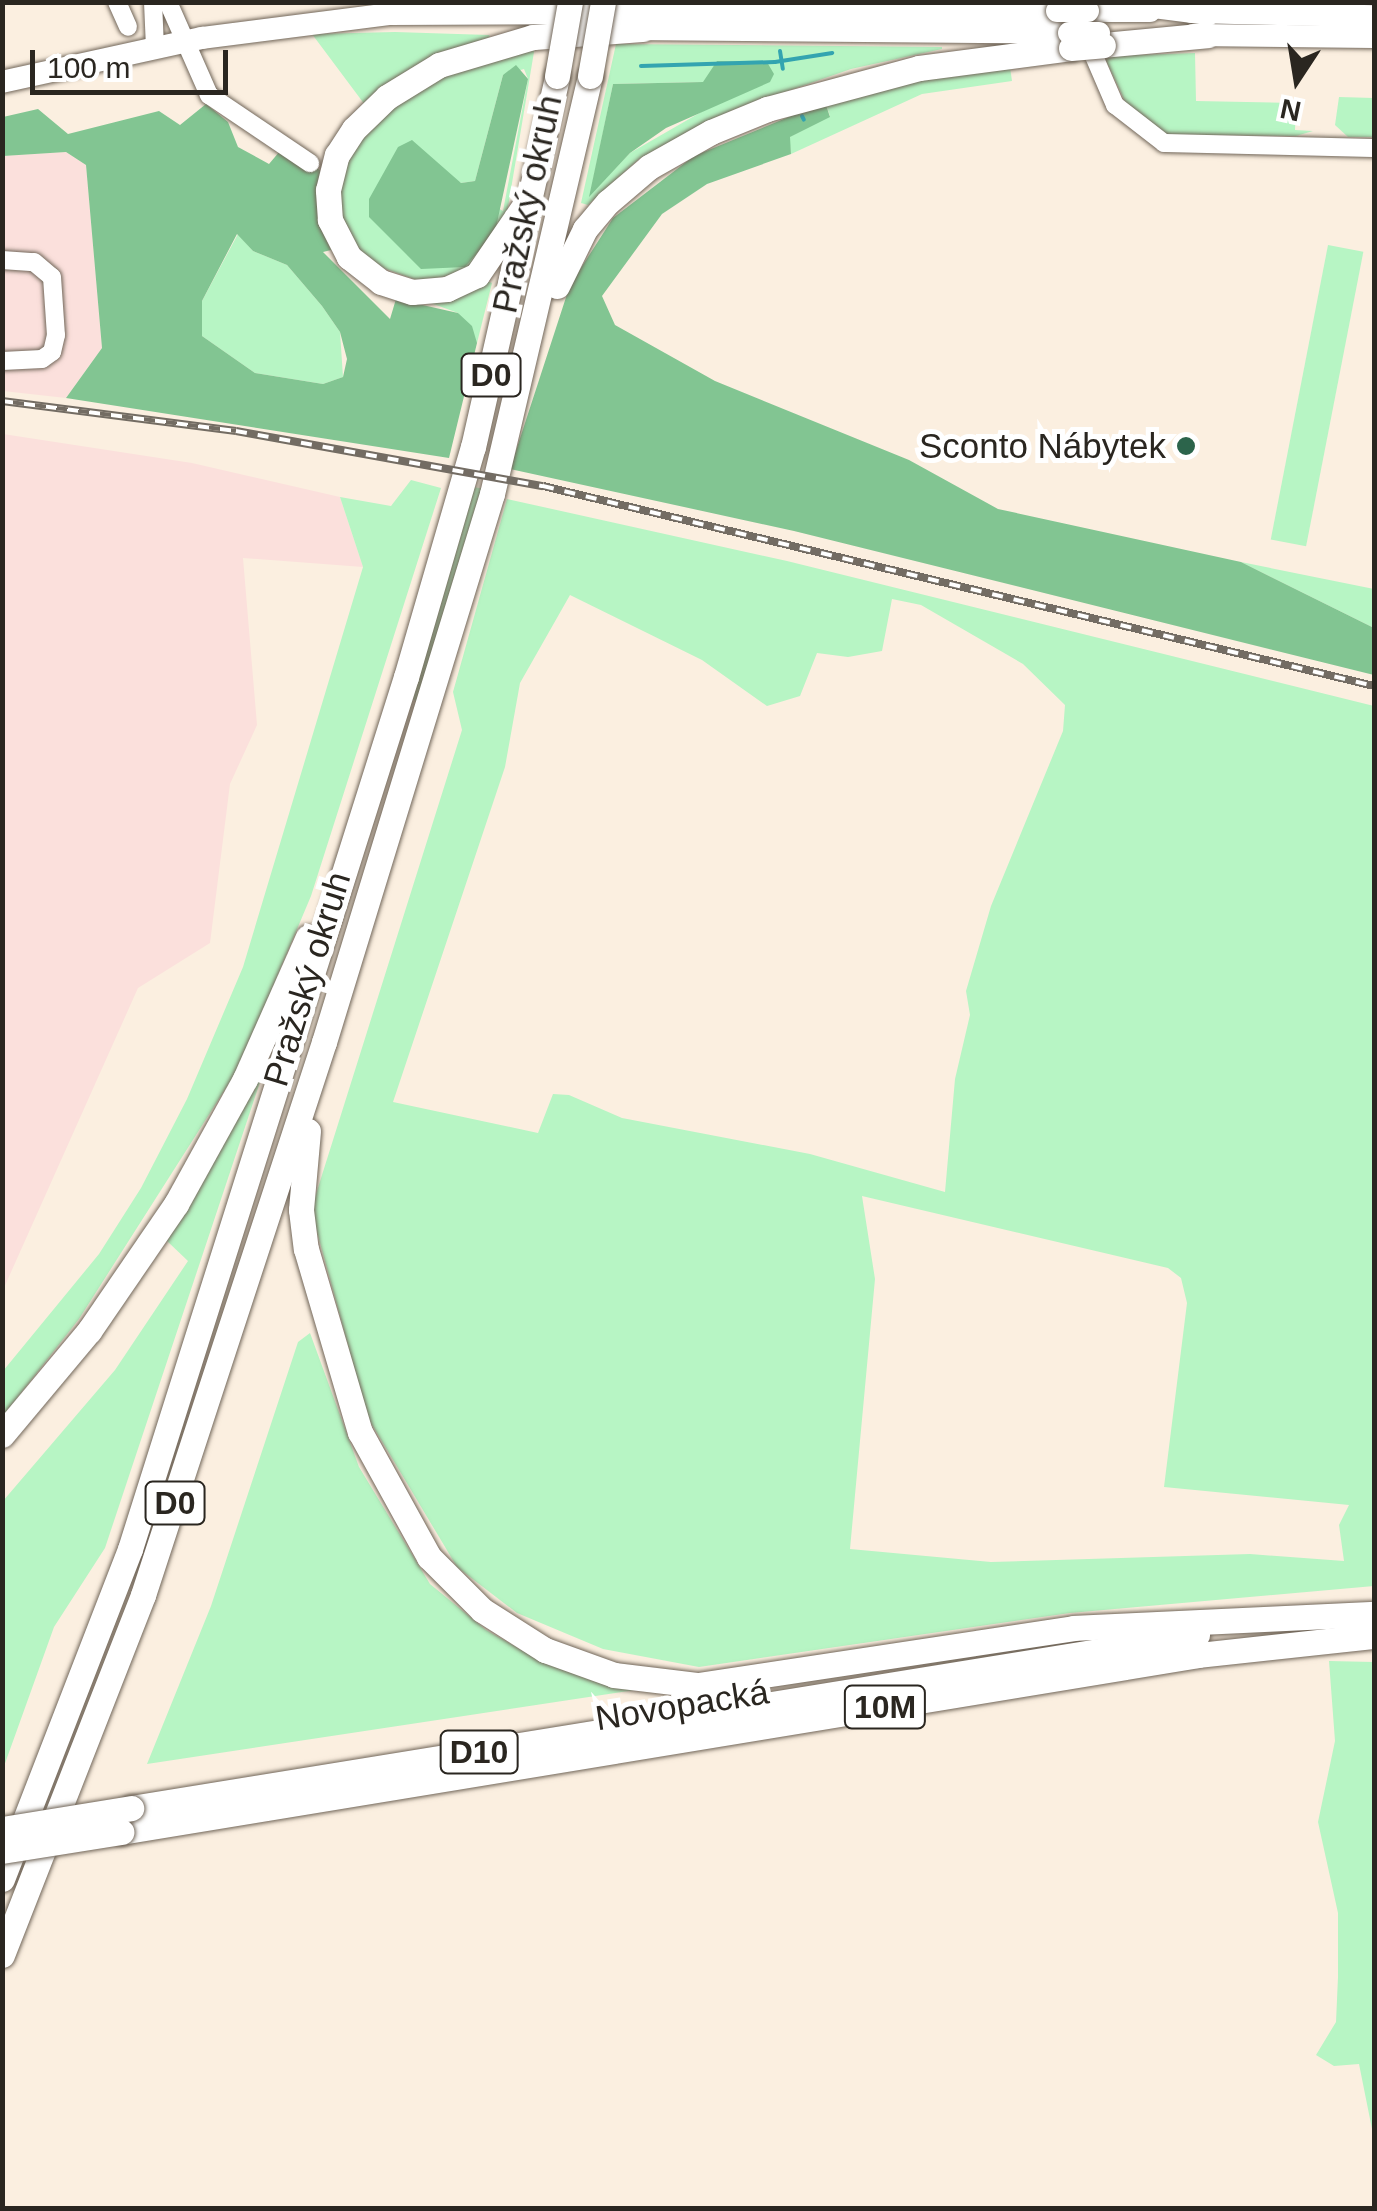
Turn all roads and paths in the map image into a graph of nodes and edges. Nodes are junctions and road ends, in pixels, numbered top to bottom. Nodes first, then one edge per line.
1 (118, 2) edge
2 (152, 2) edge
3 (168, 2) edge
4 (508, 2) edge
5 (603, 2) edge
6 (1130, 2) edge
7 (1306, 2) edge
8 (560, 6) edge
9 (1073, 8) edge
10 (1347, 16) junction
11 (1374, 16) edge
12 (1208, 23) junction
13 (128, 27) dead end
14 (280, 27) junction
15 (643, 29) junction
16 (1374, 36) edge
17 (1070, 40) junction
18 (187, 41) junction
19 (155, 48) junction
20 (2, 82) edge
21 (1374, 148) edge
22 (310, 163) dead end
23 (536, 182) junction
24 (2, 260) edge
25 (530, 356) junction
26 (2, 361) edge
27 (368, 794) junction
28 (324, 1042) junction
29 (2, 1435) edge
30 (1374, 1614) edge
31 (1374, 1636) edge
32 (126, 1820) junction
33 (2, 1829) edge
34 (2, 1852) edge
35 (2, 1879) edge
36 (2, 1954) edge

1 - 13 street
2 - 19 street
3 - 18 street
4 - 8 highway
5 - 25 highway, Pražský okruh / D0, bridge
6 - 12 highway
7 - 10 main road
8 - 9 main road
8 - 14 main road
8 - 23 highway, Pražský okruh / D0, bridge
9 - 12 main road
9 - 21 street
10 - 11 main road
10 - 12 main road
12 - 16 main road
12 - 17 highway, bridge
14 - 15 main road
14 - 18 main road
15 - 17 main road
15 - 23 highway
17 - 25 highway
18 - 19 main road
18 - 22 street
19 - 20 main road
23 - 27 highway, Pražský okruh / D0
24 - 26 street
25 - 28 highway, Pražský okruh / D0
27 - 29 highway
27 - 35 highway, Pražský okruh / D0
28 - 30 highway
28 - 36 highway, Pražský okruh / D0
30 - 32 highway, Novopacká / D10
31 - 32 highway, Novopacká / 10M
32 - 33 highway, Novopacká / D10, bridge
32 - 34 highway, Novopacká / 10M, bridge

